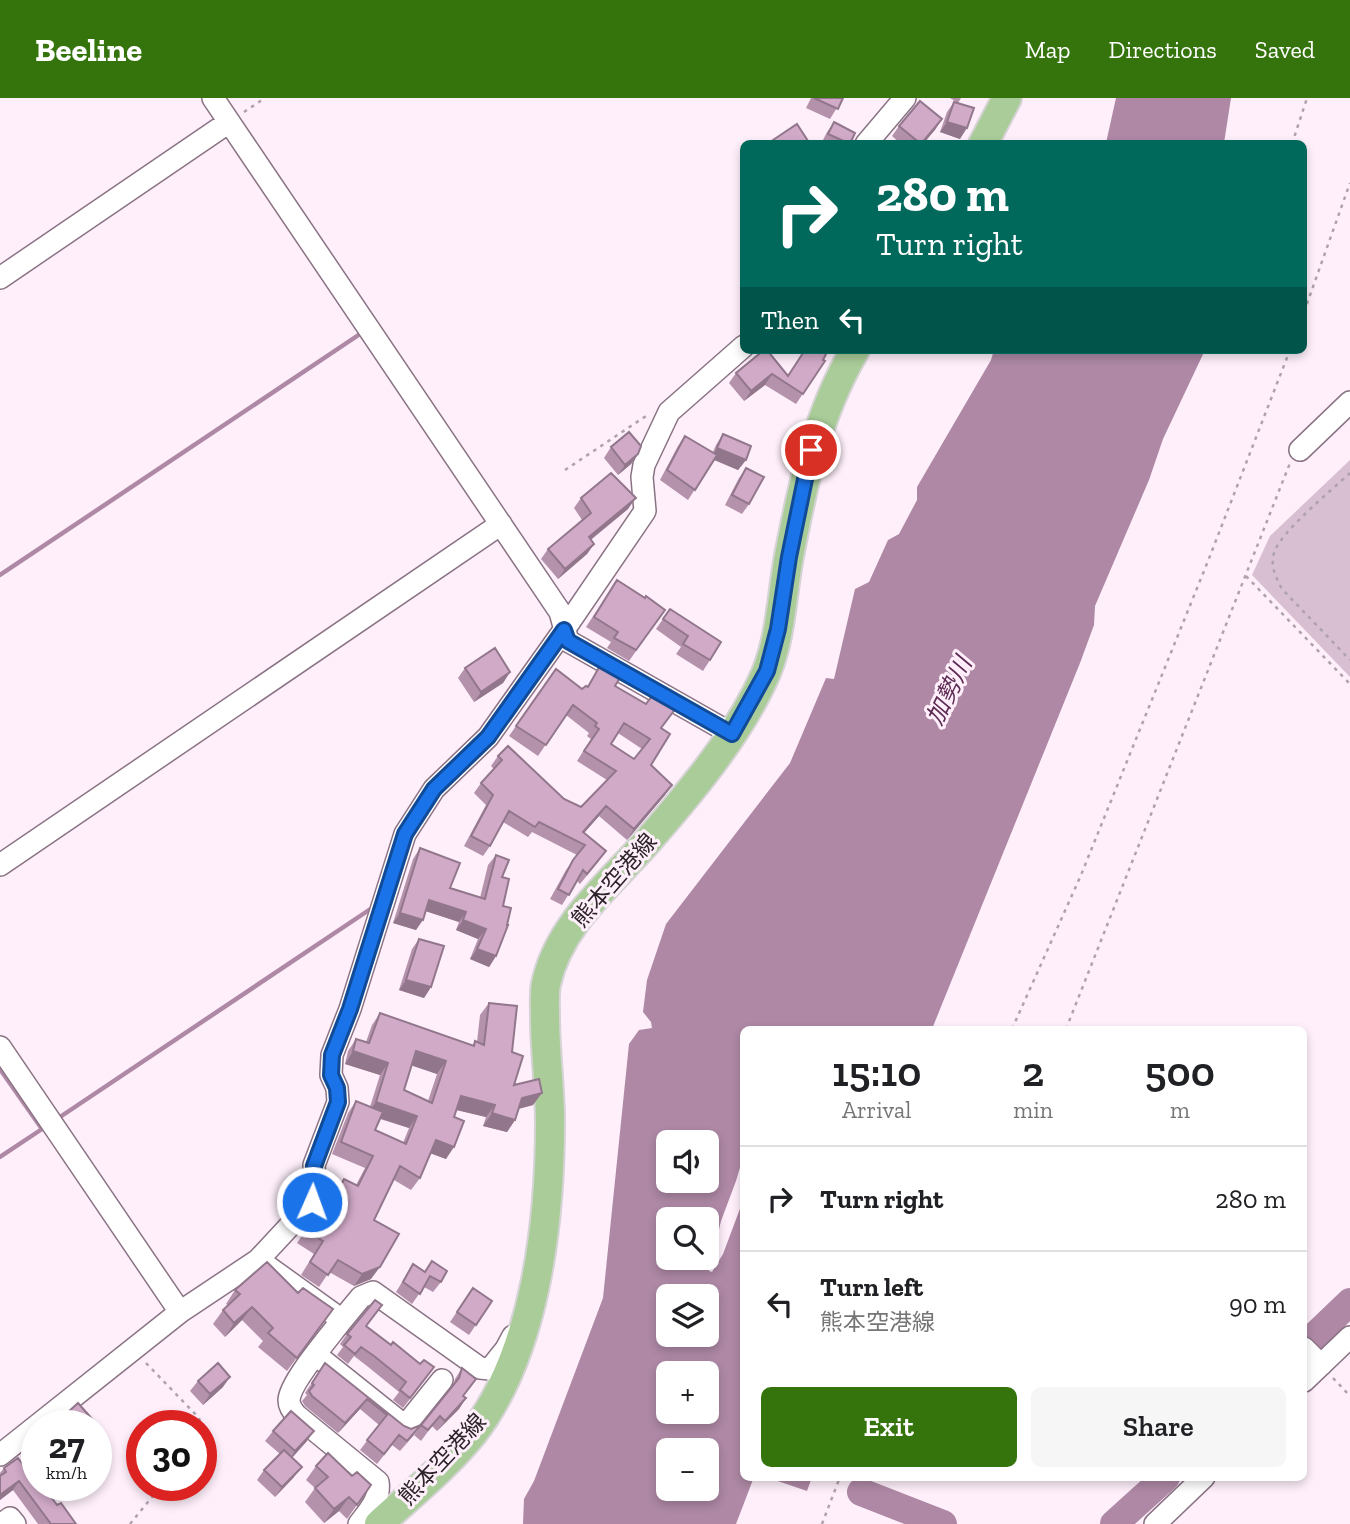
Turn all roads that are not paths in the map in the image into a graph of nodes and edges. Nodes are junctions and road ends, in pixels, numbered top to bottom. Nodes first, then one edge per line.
1 (213, 98) edge
2 (905, 98) edge
3 (1007, 98) edge
4 (229, 122) junction
5 (871, 140) edge
6 (985, 140) edge
7 (0, 278) edge
8 (740, 350) edge
9 (853, 354) edge
10 (1350, 402) edge
11 (1300, 450) road end
12 (501, 524) junction
13 (564, 630) junction
14 (732, 734) junction
15 (0, 865) edge
16 (0, 1047) edge
17 (258, 1260) junction
18 (180, 1312) junction
19 (342, 1320) junction
20 (525, 1328) junction
21 (1350, 1337) edge
22 (316, 1355) junction
23 (1314, 1358) edge
24 (1307, 1374) edge
25 (442, 1380) dead end
26 (0, 1455) edge
27 (1200, 1481) edge
28 (2, 1524) edge
29 (15, 1524) edge
30 (359, 1524) edge
31 (379, 1524) edge
32 (1155, 1524) edge

1 - 4 street
2 - 5 street
3 - 6 main road
4 - 7 street
4 - 12 street
8 - 13 street
9 - 14 main road, 熊本空港線
10 - 11 street
12 - 13 street
12 - 15 street
13 - 14 street
13 - 17 street
14 - 20 main road, 熊本空港線
16 - 18 street
17 - 18 street
17 - 19 street
18 - 26 street
19 - 20 street
19 - 22 street
20 - 31 main road, 熊本空港線
21 - 23 street
22 - 25 street
22 - 30 street
23 - 24 street
27 - 32 street
28 - 29 street

